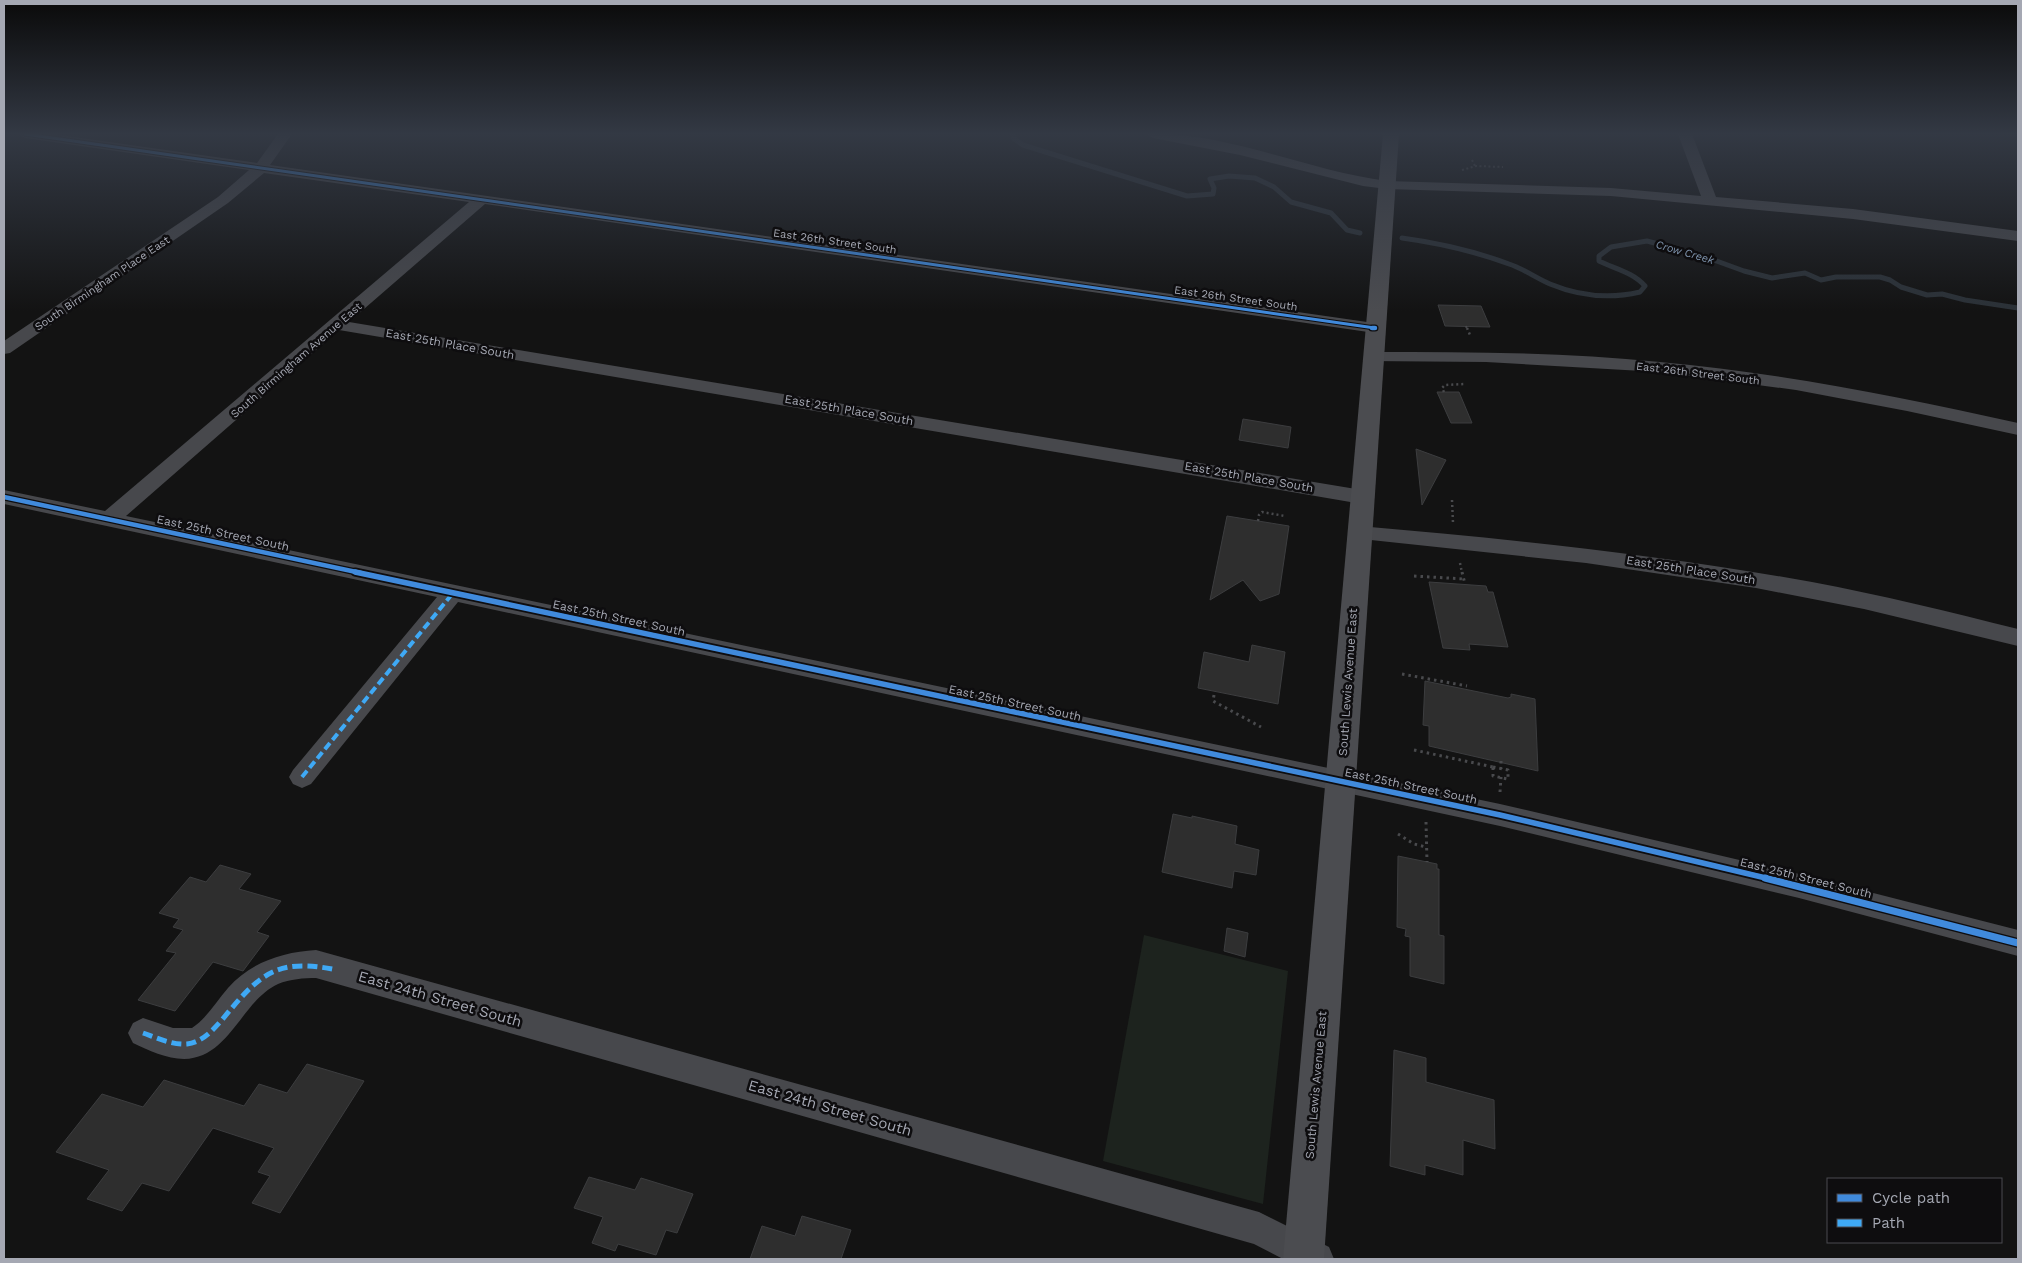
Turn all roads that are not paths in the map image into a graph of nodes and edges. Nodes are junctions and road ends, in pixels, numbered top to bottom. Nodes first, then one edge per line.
1 (231, 193) edge
2 (439, 193) edge
3 (1386, 193) edge
4 (1623, 193) edge
5 (1707, 193) edge
6 (482, 199) junction
7 (1710, 200) junction
8 (2018, 236) edge
9 (337, 325) junction
10 (1375, 328) junction
11 (4, 348) edge
12 (1373, 356) junction
13 (2018, 429) edge
14 (4, 497) edge
15 (1362, 497) junction
16 (109, 519) junction
17 (1359, 533) junction
18 (453, 593) junction
19 (2018, 638) edge
20 (302, 777) dead end
21 (1340, 782) junction
22 (2018, 943) edge
23 (143, 1033) dead end
24 (1308, 1257) edge

1 - 11 street, South Birmingham Place East
2 - 6 street, East 26th Street South
3 - 10 main road, South Lewis Avenue East
4 - 7 street
5 - 7 street
6 - 9 street, South Birmingham Avenue East
6 - 10 street, East 26th Street South
7 - 8 street
9 - 15 street, East 25th Place South
9 - 16 street, South Birmingham Avenue East
10 - 12 main road, South Lewis Avenue East
12 - 13 street, East 26th Street South
12 - 15 main road, South Lewis Avenue East
14 - 16 street, East 25th Street South
15 - 17 main road, South Lewis Avenue East
16 - 18 street, East 25th Street South
17 - 19 street, East 25th Place South
17 - 21 main road, South Lewis Avenue East
18 - 20 street
18 - 21 street, East 25th Street South
21 - 22 street, East 25th Street South
21 - 24 main road, South Lewis Avenue East
23 - 24 street, East 24th Street South

